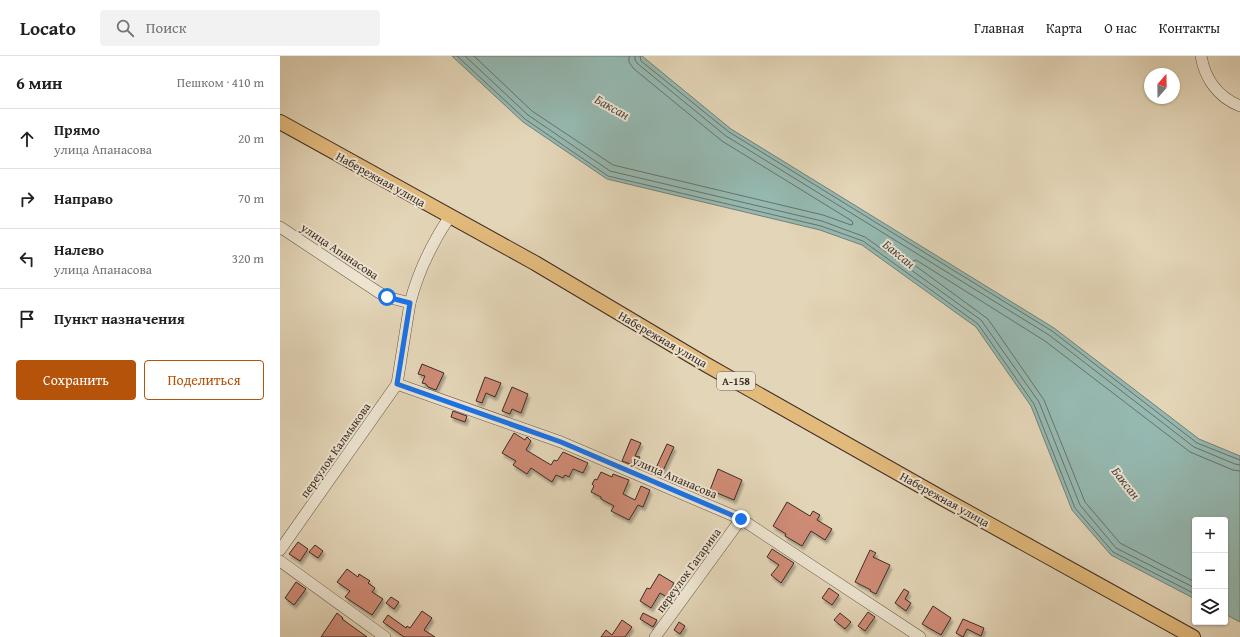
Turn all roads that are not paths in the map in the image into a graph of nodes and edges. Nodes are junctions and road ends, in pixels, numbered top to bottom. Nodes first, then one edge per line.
1 (1201, 56) edge
2 (1240, 106) edge
3 (280, 122) edge
4 (450, 216) junction
5 (280, 227) edge
6 (410, 303) junction
7 (397, 384) junction
8 (741, 519) junction
9 (280, 550) edge
10 (280, 560) edge
11 (385, 637) edge
12 (655, 637) edge
13 (920, 637) edge
14 (1193, 637) edge

1 - 2 street
3 - 4 main road, Набережная улица / А-158
4 - 6 street
4 - 14 main road, Набережная улица / А-158
5 - 6 street, улица Апанасова
6 - 7 street
7 - 8 street, улица Апанасова
7 - 9 street, переулок Калмыкова
8 - 12 street, переулок Гагарина
8 - 13 street, улица Апанасова
10 - 11 street

